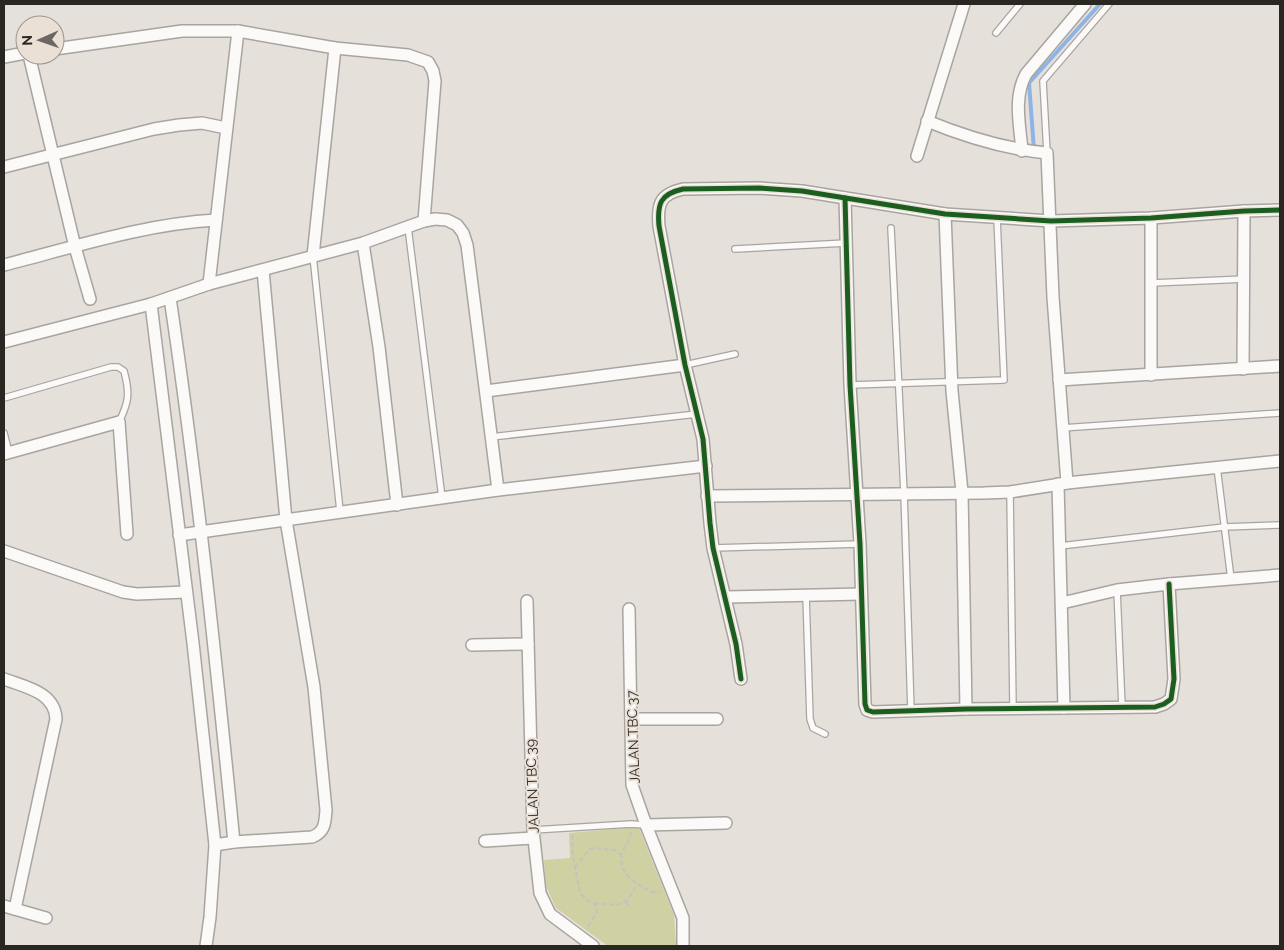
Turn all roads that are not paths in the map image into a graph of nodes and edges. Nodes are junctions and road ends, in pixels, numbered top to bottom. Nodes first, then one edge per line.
1 (964, 4) edge
2 (1020, 4) edge
3 (1084, 4) edge
4 (1109, 4) edge
5 (238, 31) junction
6 (996, 33) dead end
7 (65, 48) edge
8 (335, 48) junction
9 (32, 65) edge
10 (927, 121) junction
11 (226, 128) junction
12 (1022, 151) junction
13 (1047, 153) junction
14 (54, 155) junction
15 (917, 156) dead end
16 (4, 167) edge
17 (845, 198) junction
18 (1280, 210) edge
19 (1244, 211) junction
20 (945, 214) junction
21 (997, 218) junction
22 (1151, 218) junction
23 (216, 220) junction
24 (424, 221) junction
25 (1051, 221) junction
26 (408, 227) junction
27 (891, 228) dead end
28 (364, 243) junction
29 (846, 243) junction
30 (76, 247) junction
31 (734, 249) dead end
32 (313, 256) junction
33 (4, 264) edge
34 (263, 270) junction
35 (1245, 279) junction
36 (1152, 283) junction
37 (209, 284) junction
38 (170, 298) junction
39 (90, 299) dead end
40 (151, 304) junction
41 (4, 342) edge
42 (734, 354) dead end
43 (685, 365) junction
44 (1280, 366) edge
45 (1243, 369) junction
46 (1151, 375) junction
47 (1059, 380) junction
48 (952, 382) junction
49 (850, 385) junction
50 (899, 385) junction
51 (486, 390) junction
52 (4, 398) edge
53 (1280, 413) edge
54 (697, 414) junction
55 (119, 422) junction
56 (1062, 428) junction
57 (4, 433) edge
58 (491, 437) junction
59 (6, 454) edge
60 (1280, 461) edge
61 (706, 466) junction
62 (1217, 467) junction
63 (1063, 483) junction
64 (498, 490) junction
65 (962, 492) junction
66 (1010, 492) junction
67 (856, 493) junction
68 (904, 493) junction
69 (707, 496) junction
70 (442, 498) junction
71 (397, 505) junction
72 (340, 512) junction
73 (286, 520) junction
74 (1280, 524) edge
75 (1224, 527) junction
76 (200, 532) junction
77 (127, 534) dead end
78 (179, 535) junction
79 (860, 544) junction
80 (1060, 546) junction
81 (713, 548) junction
82 (4, 551) edge
83 (1280, 575) edge
84 (1231, 579) junction
85 (1169, 584) junction
86 (1117, 590) junction
87 (186, 592) junction
88 (861, 594) junction
89 (806, 595) junction
90 (725, 597) junction
91 (527, 602) dead end
92 (1062, 603) junction
93 (629, 609) dead end
94 (472, 644) dead end
95 (528, 644) junction
96 (4, 679) edge
97 (741, 679) dead end
98 (1122, 707) junction
99 (1013, 708) junction
100 (1064, 708) junction
101 (966, 709) junction
102 (911, 711) junction
103 (632, 719) junction
104 (717, 719) dead end
105 (825, 734) dead end
106 (726, 823) dead end
107 (646, 825) junction
108 (533, 834) junction
109 (485, 841) dead end
110 (234, 842) junction
111 (215, 845) junction
112 (9, 907) edge
113 (46, 918) dead end
114 (206, 946) edge
115 (593, 946) edge
116 (683, 946) edge

1 - 10 street
2 - 6 lane
3 - 12 street
4 - 13 lane
5 - 7 street
5 - 8 street
5 - 11 street
8 - 24 street
8 - 32 street
9 - 14 street
10 - 12 street
10 - 15 street
11 - 14 street
11 - 23 street
12 - 13 street
13 - 25 street
14 - 16 street
14 - 30 street
17 - 20 street
17 - 29 street
17 - 43 street
18 - 19 street
19 - 22 street
19 - 35 street
20 - 21 street
20 - 48 street
21 - 25 street
21 - 48 lane
22 - 25 street
22 - 36 street
23 - 30 street
23 - 37 street
24 - 26 street
24 - 51 street
25 - 47 street
26 - 28 street
26 - 70 lane
27 - 50 lane
28 - 32 street
28 - 71 street
29 - 31 lane
29 - 49 street
30 - 33 street
30 - 39 street
32 - 34 street
32 - 72 lane
34 - 37 street
34 - 73 street
35 - 36 lane
35 - 45 street
36 - 46 street
37 - 38 street
38 - 40 street
38 - 76 street
40 - 41 street
40 - 78 street
42 - 43 lane
43 - 51 street
43 - 54 street
44 - 45 street
45 - 46 street
46 - 47 street
47 - 56 street
48 - 50 lane
48 - 65 street
49 - 50 lane
49 - 67 street
50 - 68 lane
51 - 58 street
52 - 55 lane
53 - 56 lane
54 - 58 lane
54 - 61 street
55 - 59 street
55 - 77 street
56 - 63 street
57 - 59 lane
58 - 64 street
60 - 62 street
61 - 64 street
61 - 69 street
62 - 63 street
62 - 75 lane
63 - 66 street
63 - 80 street
64 - 70 street
65 - 66 street
65 - 68 street
65 - 101 street
66 - 99 lane
67 - 68 street
67 - 69 street
67 - 79 street
68 - 102 lane
69 - 81 street
70 - 71 street
71 - 72 street
72 - 73 street
73 - 76 street
73 - 110 street
74 - 75 lane
75 - 80 lane
75 - 84 lane
76 - 78 street
76 - 110 street
78 - 87 street
79 - 81 lane
79 - 88 street
80 - 92 street
81 - 90 street
82 - 87 street
83 - 84 street
84 - 85 street
85 - 86 street
85 - 98 street
86 - 92 street
86 - 98 lane
87 - 111 street
88 - 89 street
88 - 102 street
89 - 90 street
89 - 105 lane
90 - 97 street
91 - 95 street, JALAN TBC 39
92 - 100 street
93 - 103 street, JALAN TBC 37
94 - 95 street
95 - 108 street, JALAN TBC 39
96 - 112 street
98 - 100 street
99 - 100 street
99 - 101 street
101 - 102 street
103 - 104 street
103 - 107 street, JALAN TBC 37
106 - 107 street
107 - 108 lane
107 - 116 street, JALAN TBC 37
108 - 109 street
108 - 115 street, JALAN TBC 39
110 - 111 street
111 - 114 street
112 - 113 street

